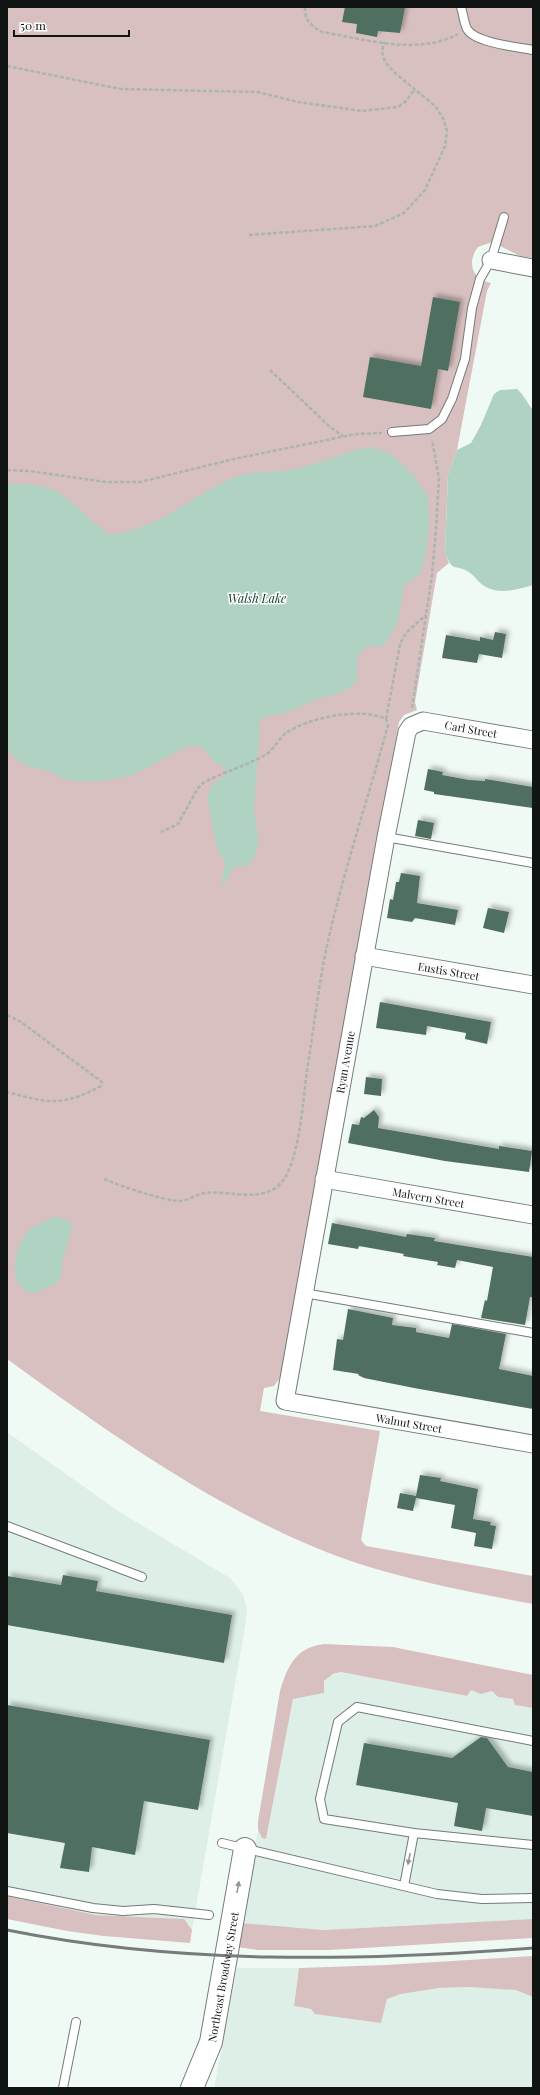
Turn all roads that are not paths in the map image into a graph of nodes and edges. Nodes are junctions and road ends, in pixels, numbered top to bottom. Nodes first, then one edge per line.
1 (461, 7) edge
2 (533, 50) edge
3 (504, 217) dead end
4 (491, 260) junction
5 (533, 268) edge
6 (392, 432) road end
7 (414, 724) joint
8 (533, 740) edge
9 (386, 837) junction
10 (533, 863) edge
11 (364, 956) junction
12 (533, 985) edge
13 (324, 1179) junction
14 (533, 1215) edge
15 (304, 1293) junction
16 (533, 1333) edge
17 (285, 1401) joint
18 (533, 1444) edge
19 (7, 1526) edge
20 (142, 1577) dead end
21 (533, 1741) edge
22 (414, 1832) junction
23 (222, 1843) dead end
24 (533, 1845) edge
25 (244, 1856) junction
26 (404, 1886) junction
27 (7, 1891) edge
28 (533, 1898) edge
29 (209, 1915) dead end
30 (76, 2022) dead end
31 (63, 2088) edge
32 (192, 2088) edge

1 - 2 lane
3 - 4 lane
4 - 5 street
4 - 6 lane
7 - 8 street, Carl Street
7 - 9 street, Ryan Avenue
9 - 10 lane
9 - 11 street, Ryan Avenue
11 - 12 street, Eustis Street
11 - 13 street, Ryan Avenue
13 - 14 street, Malvern Street
13 - 15 street, Ryan Avenue
15 - 16 lane
15 - 17 street, Ryan Avenue
17 - 18 street, Walnut Street
19 - 20 lane
21 - 22 lane
22 - 24 lane
22 -> 26 lane
23 - 25 lane
25 - 26 lane
32 -> 25 main road, Northeast Broadway Street
26 - 28 lane
27 - 29 lane
30 - 31 lane

